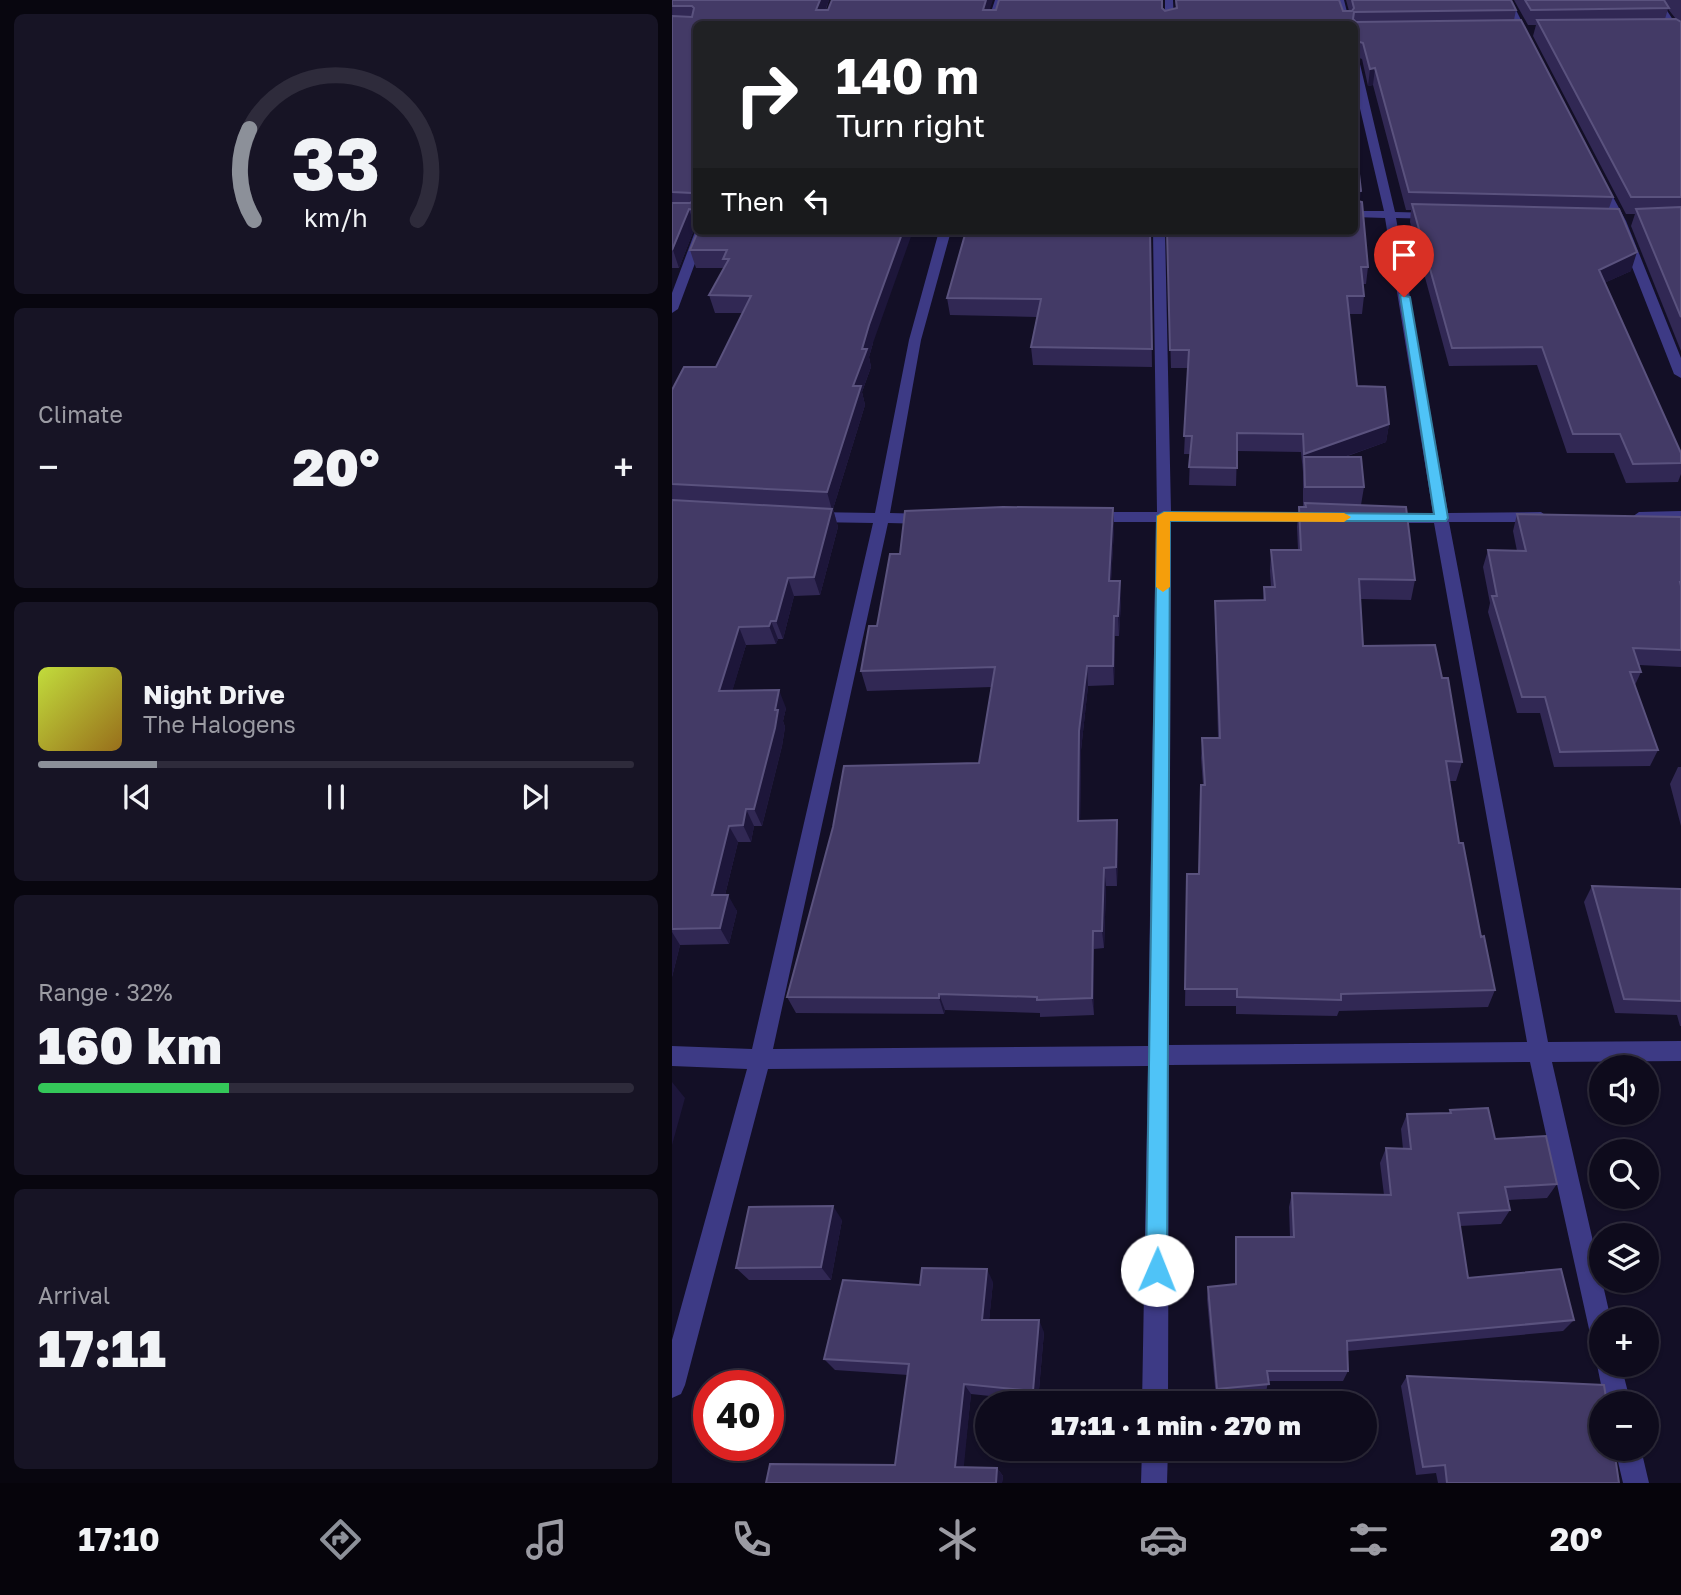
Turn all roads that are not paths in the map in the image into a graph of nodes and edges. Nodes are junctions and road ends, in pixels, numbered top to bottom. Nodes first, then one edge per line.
1 (999, 0) edge
2 (1169, 0) edge
3 (1340, 0) edge
4 (1507, 0) edge
5 (1656, 0) edge
6 (992, 21) edge
7 (1170, 21) edge
8 (1345, 21) edge
9 (1660, 29) edge
10 (1677, 29) edge
11 (1511, 30) edge
12 (1524, 30) junction
13 (1538, 30) edge
14 (1681, 38) edge
15 (1536, 54) edge
16 (1358, 77) edge
17 (1596, 173) edge
18 (1358, 214) edge
19 (1390, 215) junction
20 (1444, 216) edge
21 (1606, 221) edge
22 (1626, 221) junction
23 (700, 235) edge
24 (944, 235) edge
25 (1158, 235) edge
26 (672, 309) edge
27 (1681, 374) edge
28 (797, 516) edge
29 (1164, 516) junction
30 (1681, 516) edge
31 (1070, 517) edge
32 (1330, 517) edge
33 (1561, 517) edge
34 (1628, 517) edge
35 (1372, 518) edge
36 (1441, 518) junction
37 (948, 519) edge
38 (881, 520) junction
39 (1681, 1051) edge
40 (1539, 1053) junction
41 (1159, 1055) junction
42 (672, 1056) edge
43 (760, 1059) junction
44 (1596, 1307) edge
45 (672, 1385) edge
46 (1155, 1391) edge
47 (1155, 1461) edge
48 (1631, 1461) edge
49 (1154, 1483) edge
50 (1636, 1483) edge

1 - 6 street
2 - 7 street
3 - 8 street
4 - 12 street
5 - 10 street
9 - 10 street
10 - 14 street
11 - 12 street
12 - 13 street
12 - 15 street
16 - 19 street
17 - 22 street
18 - 19 street
19 - 20 street
19 - 36 street
21 - 22 street
22 - 27 street
23 - 26 street
24 - 38 street
25 - 29 street
28 - 38 street
29 - 31 street
29 - 32 street
29 - 41 street
30 - 34 street
33 - 36 street
35 - 36 street
36 - 40 street
37 - 38 street
38 - 43 street
39 - 40 street
40 - 41 street
40 - 44 street
41 - 43 street
41 - 46 street
42 - 43 street
43 - 45 street
47 - 49 street
48 - 50 street

